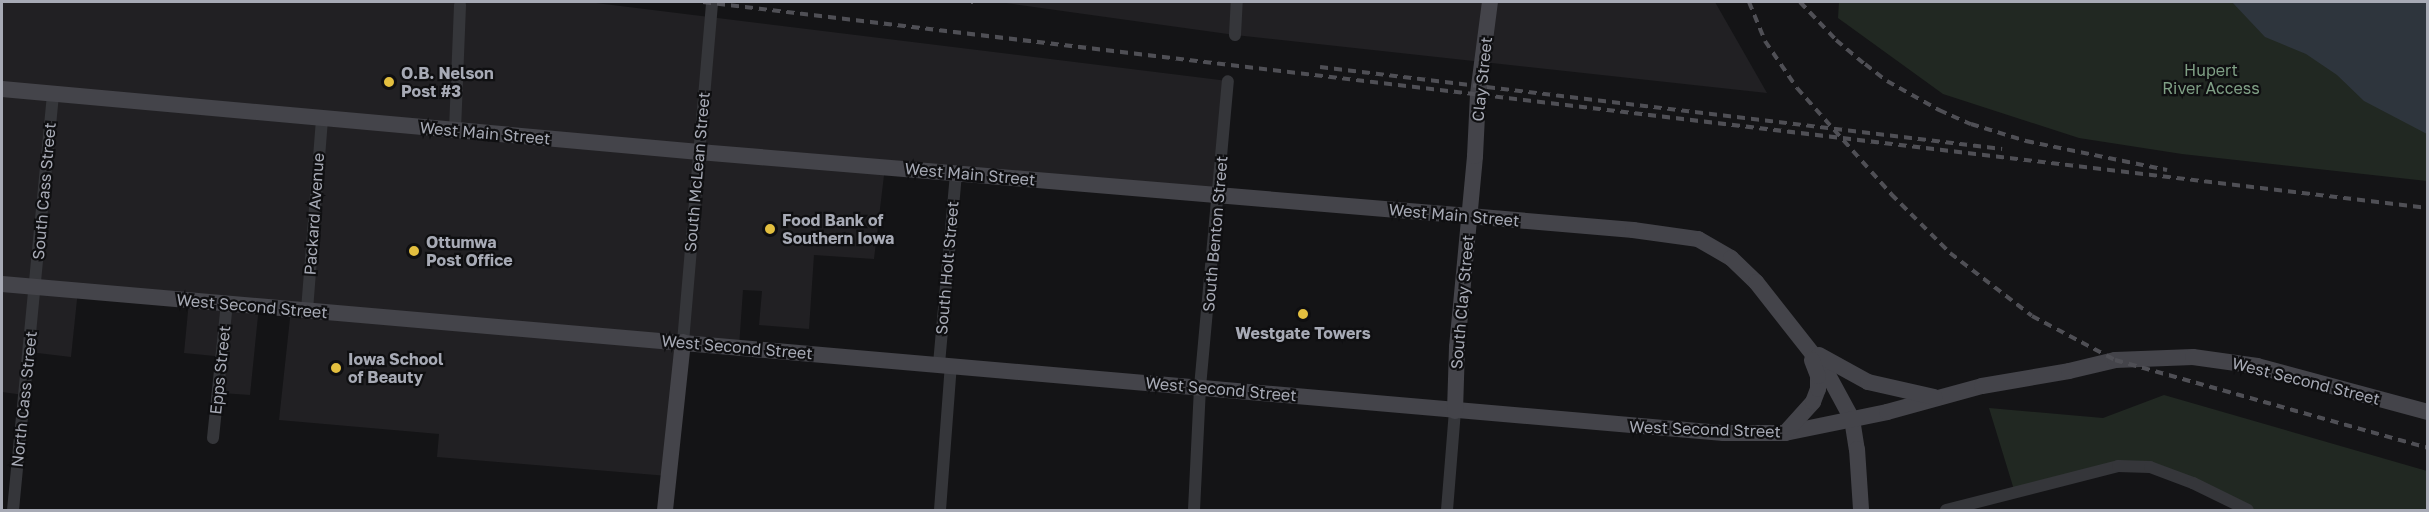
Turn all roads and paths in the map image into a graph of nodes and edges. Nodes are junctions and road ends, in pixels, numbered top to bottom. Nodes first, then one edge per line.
1 (712, 2) edge
2 (1237, 2) edge
3 (1490, 2) edge
4 (460, 5) dead end
5 (1234, 35) dead end
6 (1228, 81) dead end
7 (2, 88) edge
8 (53, 95) junction
9 (322, 118) junction
10 (455, 130) junction
11 (699, 152) junction
12 (1475, 156) joint
13 (956, 172) junction
14 (1218, 194) junction
15 (1469, 216) junction
16 (2, 284) edge
17 (35, 287) junction
18 (227, 303) junction
19 (307, 310) junction
20 (683, 342) junction
21 (1808, 348) junction
22 (945, 364) junction
23 (1200, 387) junction
24 (1937, 397) junction
25 (1455, 411) junction
26 (2427, 412) edge
27 (1852, 419) junction
28 (1785, 433) junction
29 (213, 438) dead end
30 (13, 510) edge
31 (665, 510) edge
32 (940, 510) edge
33 (1194, 510) edge
34 (1447, 510) edge
35 (1861, 510) edge
36 (1946, 510) edge
37 (2248, 510) edge

1 - 11 street, South McLean Street
2 - 5 street
3 - 12 main road, Clay Street
4 - 10 street
6 - 14 street, South Benton Street
7 - 8 main road, West Main Street
8 - 9 main road, West Main Street
8 - 17 street, South Cass Street
9 - 10 main road, West Main Street
9 - 19 street, Packard Avenue
10 - 11 main road, West Main Street
11 - 13 main road, West Main Street
11 - 20 street, South McLean Street
12 - 15 main road, South Clay Street
13 - 14 main road, West Main Street
13 - 22 street, South Holt Street
14 - 15 main road, West Main Street
14 - 23 street, South Benton Street
15 - 21 main road, West Main Street
15 - 25 main road, South Clay Street
16 - 17 main road, West Second Street
17 - 18 main road, West Second Street
17 - 30 street, North Cass Street
18 - 19 main road, West Second Street
18 - 29 street, Epps Street
19 - 20 main road, West Second Street
20 - 22 main road, West Second Street
20 - 31 main road
21 - 24 main road
21 - 27 main road, West Main Street
21 - 28 main road
22 - 23 main road, West Second Street
22 - 32 street, South Holt Street
23 - 25 main road, West Second Street
23 - 33 street, South Benton Street
24 - 26 main road, West Second Street
24 - 27 main road, West Second Street
25 - 28 main road, West Second Street
25 - 34 street
27 - 28 main road, West Second Street
27 - 35 main road, West Main Street
36 - 37 street

